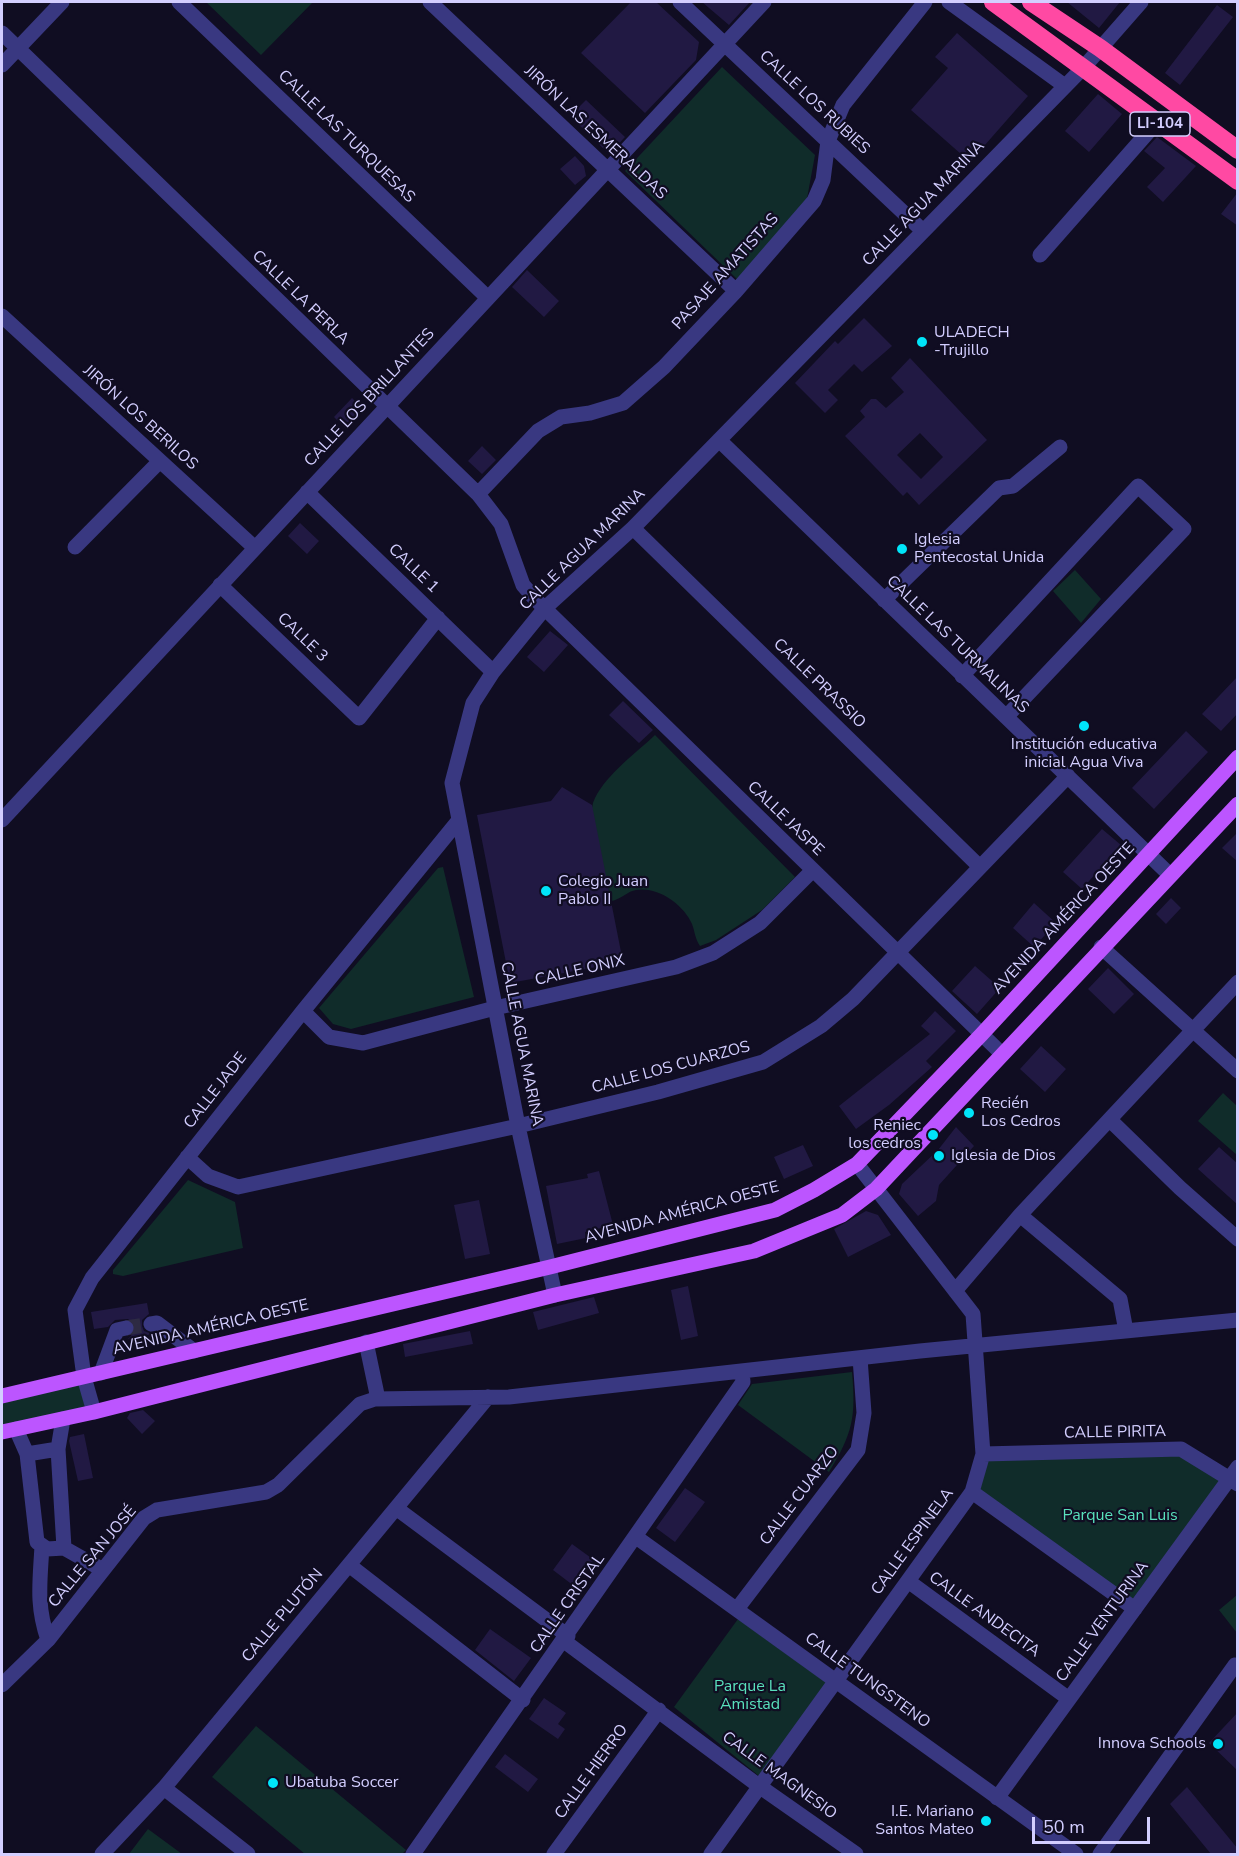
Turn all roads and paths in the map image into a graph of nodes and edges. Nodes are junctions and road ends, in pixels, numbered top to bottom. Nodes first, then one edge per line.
1 (62, 2) edge
2 (179, 2) edge
3 (430, 2) edge
4 (680, 2) edge
5 (764, 2) edge
6 (925, 2) edge
7 (949, 2) edge
8 (993, 2) edge
9 (1031, 2) edge
10 (1141, 2) edge
11 (2, 33) edge
12 (725, 44) junction
13 (1101, 48) junction
14 (18, 49) junction
15 (2, 65) edge
16 (1084, 67) junction
17 (1065, 86) junction
18 (1157, 122) junction
19 (828, 141) junction
20 (1238, 150) edge
21 (607, 170) junction
22 (1238, 181) edge
23 (923, 231) junction
24 (1040, 255) dead end
25 (736, 291) junction
26 (488, 298) junction
27 (2, 316) edge
28 (386, 407) junction
29 (719, 440) junction
30 (1060, 447) dead end
31 (160, 461) junction
32 (307, 492) junction
33 (478, 494) junction
34 (633, 528) junction
35 (75, 547) dead end
36 (255, 548) junction
37 (220, 585) junction
38 (884, 600) junction
39 (544, 608) junction
40 (438, 618) junction
41 (493, 672) junction
42 (962, 676) junction
43 (1006, 717) junction
44 (1238, 757) edge
45 (1068, 776) junction
46 (1238, 804) edge
47 (2, 819) edge
48 (459, 820) junction
49 (1148, 854) junction
50 (980, 867) junction
51 (812, 871) junction
52 (1170, 875) junction
53 (1101, 947) junction
54 (897, 953) junction
55 (1238, 982) edge
56 (495, 1008) junction
57 (303, 1011) junction
58 (1194, 1031) junction
59 (981, 1035) junction
60 (1001, 1053) junction
61 (1238, 1071) edge
62 (1110, 1120) junction
63 (518, 1126) junction
64 (187, 1157) junction
65 (857, 1164) junction
66 (876, 1189) junction
67 (1020, 1215) junction
68 (1238, 1239) edge
69 (550, 1267) junction
70 (955, 1291) junction
71 (555, 1295) junction
72 (1238, 1320) edge
73 (151, 1324) tunnel mouth
74 (126, 1328) tunnel mouth
75 (1126, 1331) junction
76 (366, 1342) junction
77 (976, 1345) junction
78 (194, 1351) junction
79 (860, 1358) junction
80 (742, 1371) junction
81 (101, 1373) junction
82 (84, 1377) junction
83 (2, 1396) edge
84 (488, 1397) junction
85 (378, 1399) junction
86 (94, 1412) junction
87 (63, 1419) junction
88 (9, 1430) edge
89 (58, 1449) junction
90 (27, 1454) junction
91 (983, 1454) junction
92 (1235, 1477) edge
93 (972, 1492) junction
94 (396, 1508) junction
95 (636, 1537) junction
96 (42, 1546) junction
97 (64, 1548) junction
98 (349, 1565) junction
99 (103, 1570) junction
100 (908, 1581) junction
101 (737, 1609) junction
102 (1134, 1609) junction
103 (566, 1638) junction
104 (48, 1640) junction
105 (1235, 1665) dead end
106 (836, 1681) junction
107 (2, 1685) edge
108 (1069, 1699) junction
109 (523, 1700) junction
110 (659, 1710) junction
111 (759, 1786) junction
112 (164, 1788) junction
113 (997, 1798) junction
114 (102, 1854) edge
115 (248, 1854) edge
116 (413, 1854) edge
117 (554, 1854) edge
118 (711, 1854) edge
119 (856, 1854) edge
120 (1076, 1854) edge
121 (1100, 1854) edge

1 - 14 street
2 - 26 street, CALLE LAS TURQUESAS
3 - 21 street, JIRÓN LAS ESMERALDAS
4 - 12 street, CALLE LOS RUBIES
5 - 12 street, CALLE LOS BRILLANTES
6 - 19 street, PASAJE AMATISTAS
7 - 17 street
8 - 16 highway, LI-104
9 - 13 highway, LI-104
10 - 13 street, CALLE AGUA MARINA
11 - 14 street, CALLE LA PERLA
12 - 19 street, CALLE LOS RUBIES
12 - 21 street, CALLE LOS BRILLANTES
13 - 16 street, CALLE AGUA MARINA
13 - 20 highway, LI-104
14 - 15 street
14 - 28 street, CALLE LA PERLA
16 - 17 street, CALLE AGUA MARINA
16 - 18 highway, LI-104
17 - 23 street, CALLE AGUA MARINA
18 - 22 highway, LI-104
18 - 24 street
19 - 23 street, CALLE LOS RUBIES
19 - 25 street, PASAJE AMATISTAS
21 - 25 street, JIRÓN LAS ESMERALDAS
21 - 26 street, CALLE LOS BRILLANTES
23 - 29 street, CALLE AGUA MARINA
25 - 33 street, PASAJE AMATISTAS
26 - 28 street, CALLE LOS BRILLANTES
27 - 31 street, JIRÓN LOS BERILOS
28 - 32 street, CALLE LOS BRILLANTES
28 - 33 street, CALLE LA PERLA
29 - 34 street, CALLE AGUA MARINA
29 - 38 street, CALLE LAS TURMALINAS
30 - 38 street
31 - 35 street
31 - 36 street, JIRÓN LOS BERILOS
32 - 36 street, CALLE LOS BRILLANTES
32 - 40 street, CALLE 1
33 - 39 street, CALLE LA PERLA
34 - 39 street, CALLE AGUA MARINA
34 - 50 street, CALLE PRASSIO
36 - 37 street, CALLE LOS BRILLANTES
37 - 40 street, CALLE 3
37 - 47 street, CALLE LOS BRILLANTES
38 - 42 street, CALLE LAS TURMALINAS
39 - 41 street, CALLE AGUA MARINA
39 - 51 street, CALLE JASPE
40 - 41 street, CALLE 1
41 - 48 street, CALLE AGUA MARINA
42 - 43 street, CALLE LAS TURMALINAS
42 - 43 street
43 - 45 street, CALLE LAS TURMALINAS
44 - 49 main road, AVENIDA AMÉRICA OESTE
45 - 49 street, CALLE LAS TURMALINAS
45 - 50 street, CALLE LOS CUARZOS
46 - 52 main road
48 - 56 street, CALLE AGUA MARINA
48 - 57 street, CALLE JADE
49 - 52 street, CALLE LAS TURMALINAS
49 - 59 main road, AVENIDA AMÉRICA OESTE
50 - 54 street, CALLE LOS CUARZOS
51 - 54 street, CALLE JASPE
51 - 56 street, CALLE ONIX
52 - 53 main road
53 - 58 street
53 - 60 main road
54 - 59 street, CALLE JASPE
54 - 63 street, CALLE LOS CUARZOS
55 - 58 street
56 - 57 street, CALLE ONIX
56 - 63 street, CALLE AGUA MARINA
57 - 64 street, CALLE JADE
58 - 61 street
58 - 62 street
59 - 60 street, CALLE JASPE
59 - 65 main road, AVENIDA AMÉRICA OESTE
60 - 66 main road
62 - 67 street
62 - 68 street
63 - 64 street, CALLE LOS CUARZOS
63 - 69 street, CALLE AGUA MARINA
64 - 82 street, CALLE JADE
65 - 66 street, CALLE ESPINELA
65 - 69 main road, AVENIDA AMÉRICA OESTE
66 - 70 street, CALLE ESPINELA
66 - 71 main road
67 - 70 street
67 - 75 street
69 - 71 street, CALLE AGUA MARINA
69 - 78 main road, AVENIDA AMÉRICA OESTE
70 - 77 street, CALLE ESPINELA
71 - 76 main road
72 - 75 street, CALLE SAN JOSÉ
73 - 78 street
74 - 81 street
75 - 77 street, CALLE SAN JOSÉ
76 - 85 street
76 - 86 main road
77 - 79 street, CALLE SAN JOSÉ
77 - 91 street, CALLE ESPINELA
78 - 81 main road, AVENIDA AMÉRICA OESTE
79 - 80 street, CALLE SAN JOSÉ
79 - 101 street, CALLE CUARZO
80 - 84 street, CALLE SAN JOSÉ
80 - 95 street, CALLE CRISTAL
81 - 82 main road, AVENIDA AMÉRICA OESTE
82 - 83 main road, AVENIDA AMÉRICA OESTE
82 - 86 street, CALLE JADE
84 - 85 street, CALLE SAN JOSÉ
84 - 94 street, CALLE PLUTÓN
85 - 99 street, CALLE SAN JOSÉ
86 - 87 main road
87 - 88 main road
87 - 89 street
88 - 90 street
89 - 90 street
89 - 97 street
90 - 96 street
91 - 92 street, CALLE PIRITA
91 - 93 street, CALLE ESPINELA
92 - 102 street, CALLE VENTURINA
93 - 100 street, CALLE ESPINELA
93 - 102 street
94 - 98 street, CALLE PLUTÓN
94 - 103 street, CALLE MAGNESIO
95 - 101 street, CALLE TUNGSTENO
95 - 103 street, CALLE CRISTAL
96 - 97 street
96 - 104 street
97 - 99 street
98 - 109 street
98 - 112 street, CALLE PLUTÓN
99 - 104 street, CALLE SAN JOSÉ
100 - 106 street, CALLE ESPINELA
100 - 108 street, CALLE ANDECITA
101 - 106 street, CALLE TUNGSTENO
102 - 108 street, CALLE VENTURINA
103 - 109 street, CALLE CRISTAL
103 - 110 street, CALLE MAGNESIO
104 - 107 street, CALLE SAN JOSÉ
105 - 121 street
106 - 111 street, CALLE ESPINELA
106 - 113 street, CALLE TUNGSTENO
108 - 113 street, CALLE VENTURINA
109 - 116 street, CALLE CRISTAL
110 - 111 street, CALLE MAGNESIO
110 - 117 street, CALLE HIERRO
111 - 118 street, CALLE ESPINELA
111 - 119 street, CALLE MAGNESIO
112 - 114 street, CALLE PLUTÓN
112 - 115 street
113 - 120 street, CALLE TUNGSTENO

